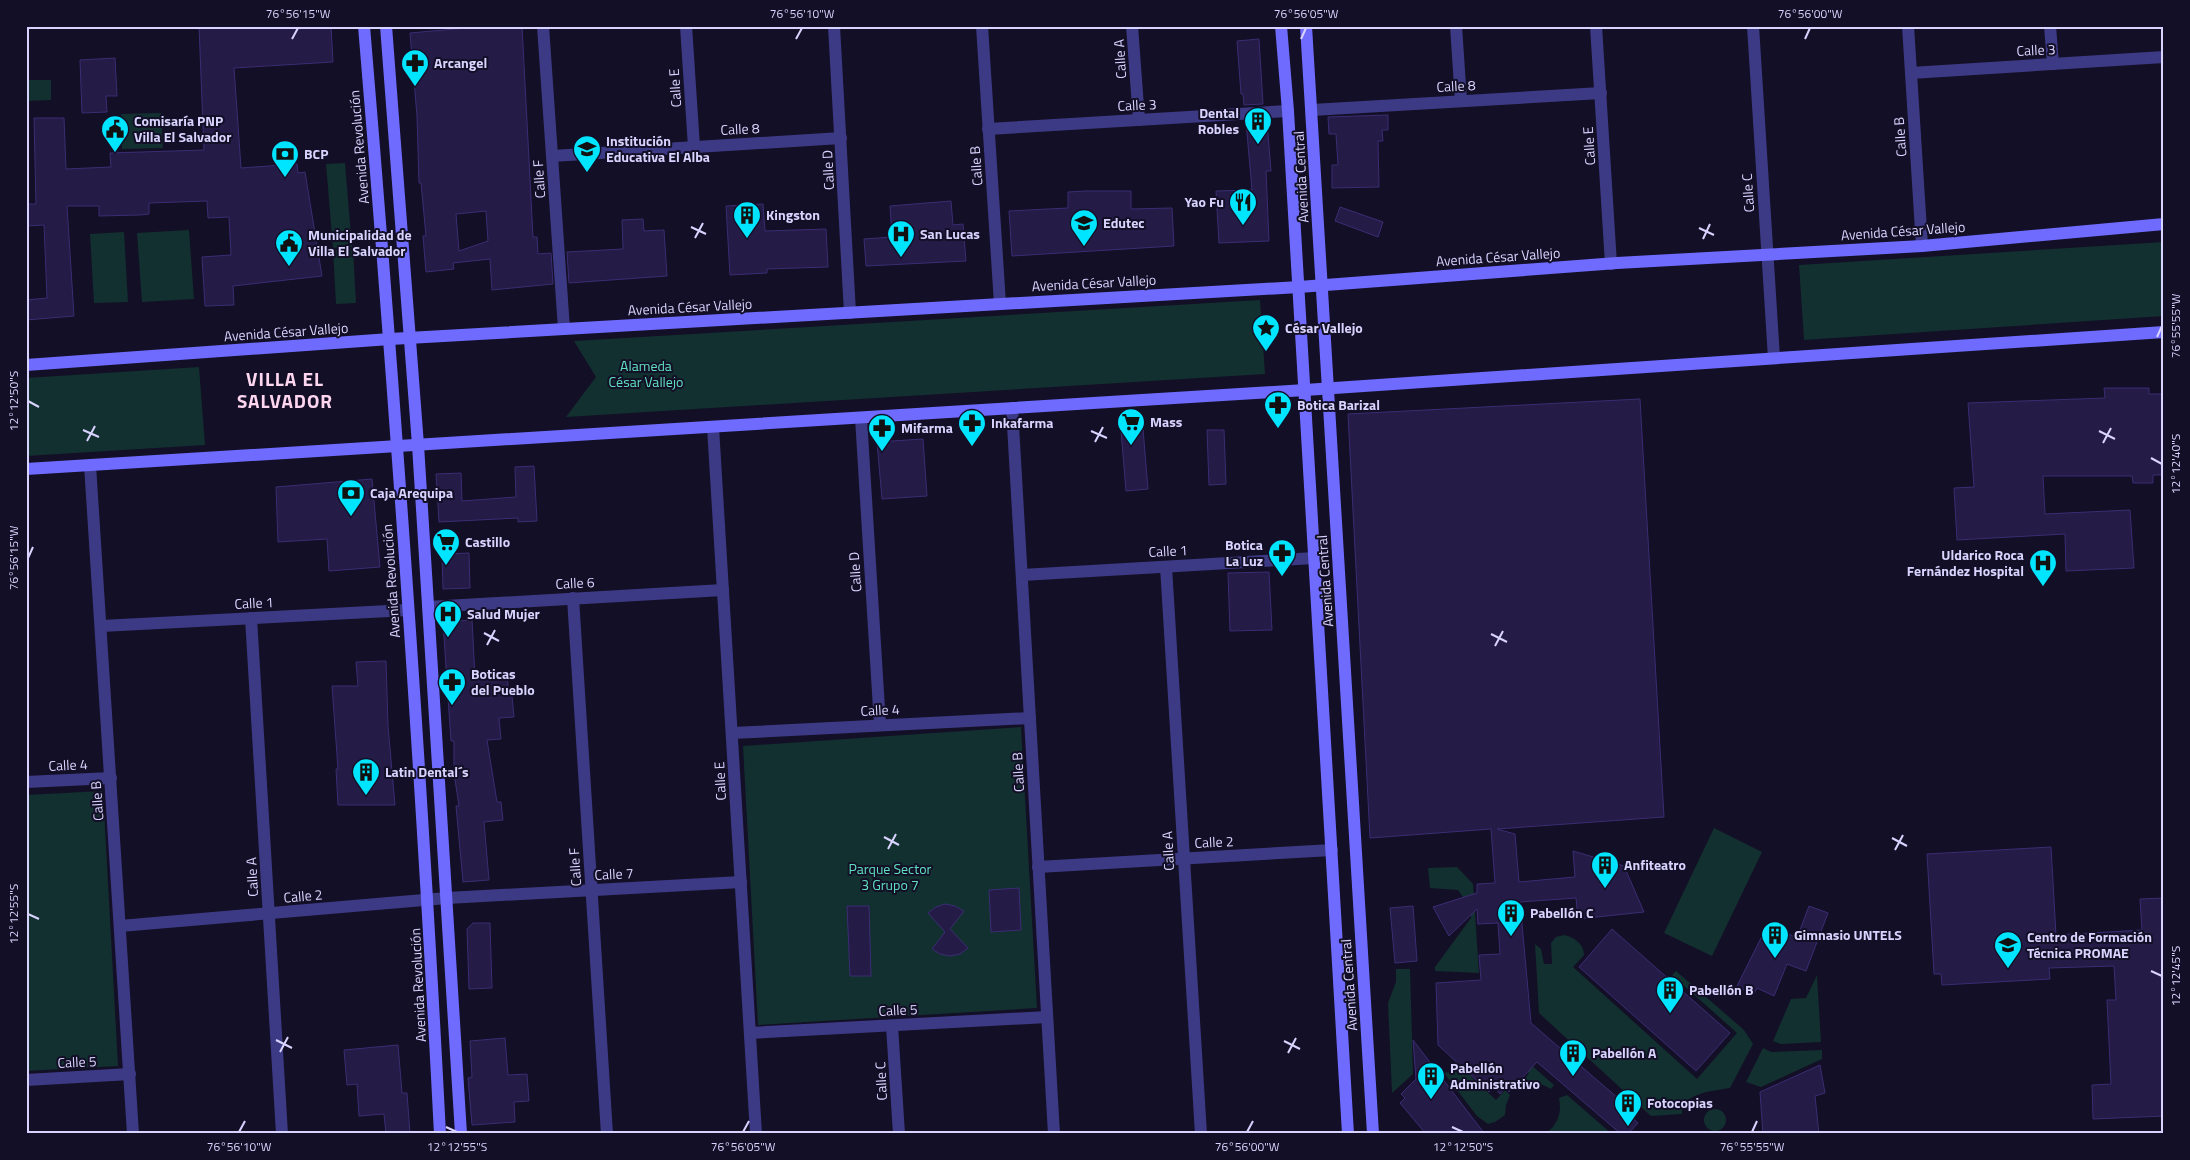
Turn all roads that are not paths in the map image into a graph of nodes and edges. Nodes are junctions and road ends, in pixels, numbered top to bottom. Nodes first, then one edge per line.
1 (364, 26) edge
2 (386, 26) edge
3 (543, 26) edge
4 (686, 26) edge
5 (834, 26) edge
6 (982, 26) edge
7 (1132, 26) edge
8 (1280, 26) edge
9 (1306, 26) edge
10 (1456, 26) edge
11 (1596, 26) edge
12 (1753, 26) edge
13 (1908, 26) edge
14 (2050, 26) edge
15 (2164, 57) edge
16 (2053, 64) junction
17 (1911, 73) junction
18 (1601, 93) junction
19 (1461, 101) junction
20 (1312, 110) junction
21 (1288, 111) junction
22 (1138, 120) junction
23 (988, 129) junction
24 (841, 138) junction
25 (694, 147) junction
26 (552, 156) junction
27 (2164, 224) edge
28 (1922, 246) junction
29 (1767, 254) junction
30 (1611, 264) junction
31 (1323, 285) junction
32 (1299, 286) junction
33 (1000, 304) junction
34 (850, 313) junction
35 (564, 329) junction
36 (2164, 332) edge
37 (410, 338) junction
38 (390, 339) junction
39 (1774, 358) junction
40 (26, 365) edge
41 (1328, 388) junction
42 (1305, 390) junction
43 (1012, 408) junction
44 (861, 418) junction
45 (714, 427) junction
46 (418, 445) junction
47 (397, 446) junction
48 (90, 465) junction
49 (26, 469) edge
50 (1315, 558) junction
51 (1166, 567) junction
52 (1022, 574) junction
53 (723, 590) junction
54 (573, 598) junction
55 (428, 606) junction
56 (408, 610) junction
57 (251, 618) junction
58 (101, 626) junction
59 (1030, 718) junction
60 (880, 725) junction
61 (732, 733) junction
62 (110, 778) junction
63 (26, 782) edge
64 (1332, 850) junction
65 (1184, 859) junction
66 (1038, 867) junction
67 (741, 882) junction
68 (592, 890) junction
69 (447, 898) junction
70 (428, 900) junction
71 (269, 913) junction
72 (120, 926) junction
73 (1047, 1017) junction
74 (892, 1026) junction
75 (750, 1034) junction
76 (130, 1074) junction
77 (26, 1080) edge
78 (133, 1134) edge
79 (282, 1134) edge
80 (440, 1134) edge
81 (462, 1134) edge
82 (606, 1134) edge
83 (756, 1134) edge
84 (899, 1134) edge
85 (1054, 1134) edge
86 (1201, 1134) edge
87 (1348, 1134) edge
88 (1374, 1134) edge

1 - 38 main road, Avenida Revolución
2 - 37 main road
3 - 26 street, Calle F
4 - 25 street, Calle E
5 - 24 street, Calle D
6 - 23 street, Calle B
7 - 22 street, Calle A
8 - 21 main road, Avenida Central
9 - 20 main road, Avenida Central
10 - 19 street
11 - 18 street, Calle E
12 - 29 street, Calle C
13 - 17 street, Calle B
14 - 16 street
15 - 16 street, Calle 3
16 - 17 street, Calle 3
17 - 28 street, Calle B
18 - 19 street, Calle 8
18 - 30 street, Calle E
19 - 20 street, Calle 8
20 - 31 main road, Avenida Central
21 - 22 street, Calle 3
21 - 32 main road, Avenida Central
22 - 23 street, Calle 3
23 - 33 street, Calle B
24 - 25 street, Calle 8
24 - 34 street, Calle D
25 - 26 street, Calle 8
26 - 35 street, Calle F
27 - 28 main road, Avenida César Vallejo
28 - 29 main road, Avenida César Vallejo
29 - 30 main road, Avenida César Vallejo
29 - 39 street, Calle C
30 - 31 main road, Avenida César Vallejo
31 - 32 main road, Avenida César Vallejo
31 - 41 main road, Avenida Central
32 - 33 main road, Avenida César Vallejo
32 - 42 main road, Avenida Central
33 - 34 main road, Avenida César Vallejo
34 - 35 main road, Avenida César Vallejo
35 - 37 main road, Avenida César Vallejo
36 - 39 main road
37 - 38 main road, Avenida César Vallejo
37 - 46 main road
38 - 40 main road, Avenida César Vallejo
38 - 47 main road, Avenida Revolución
39 - 41 main road
41 - 42 main road
41 - 88 main road, Avenida Central
42 - 43 main road
42 - 50 main road, Avenida Central
43 - 44 main road
43 - 52 street, Calle B
44 - 45 main road
44 - 60 street, Calle D
45 - 46 main road
45 - 53 street, Calle E
46 - 47 main road
46 - 55 main road
47 - 48 main road
47 - 56 main road, Avenida Revolución
48 - 49 main road
48 - 58 street, Calle B
50 - 51 street, Calle 1
50 - 64 main road, Avenida Central
51 - 52 street, Calle 1
51 - 65 street, Calle A
52 - 59 street, Calle B
53 - 54 street, Calle 6
53 - 61 street, Calle E
54 - 55 street, Calle 6
54 - 68 street, Calle F
55 - 69 main road
56 - 57 street, Calle 1
56 - 70 main road, Avenida Revolución
57 - 58 street, Calle 1
57 - 71 street, Calle A
58 - 62 street, Calle B
59 - 60 street, Calle 4
59 - 66 street, Calle B
60 - 61 street, Calle 4
61 - 67 street, Calle E
62 - 63 street, Calle 4
62 - 72 street, Calle B
64 - 65 street, Calle 2
64 - 87 main road, Avenida Central
65 - 66 street, Calle 2
65 - 86 street, Calle A
66 - 73 street, Calle B
67 - 68 street, Calle 7
67 - 75 street, Calle E
68 - 69 street, Calle 7
68 - 82 street, Calle F
69 - 70 street, Calle 7
69 - 81 main road
70 - 71 street, Calle 2
70 - 80 main road, Avenida Revolución
71 - 72 street, Calle 2
71 - 79 street, Calle A
72 - 76 street, Calle B
73 - 74 street, Calle 5
73 - 85 street, Calle B
74 - 75 street, Calle 5
74 - 84 street, Calle C
75 - 83 street, Calle E
76 - 77 street, Calle 5
76 - 78 street, Calle B

